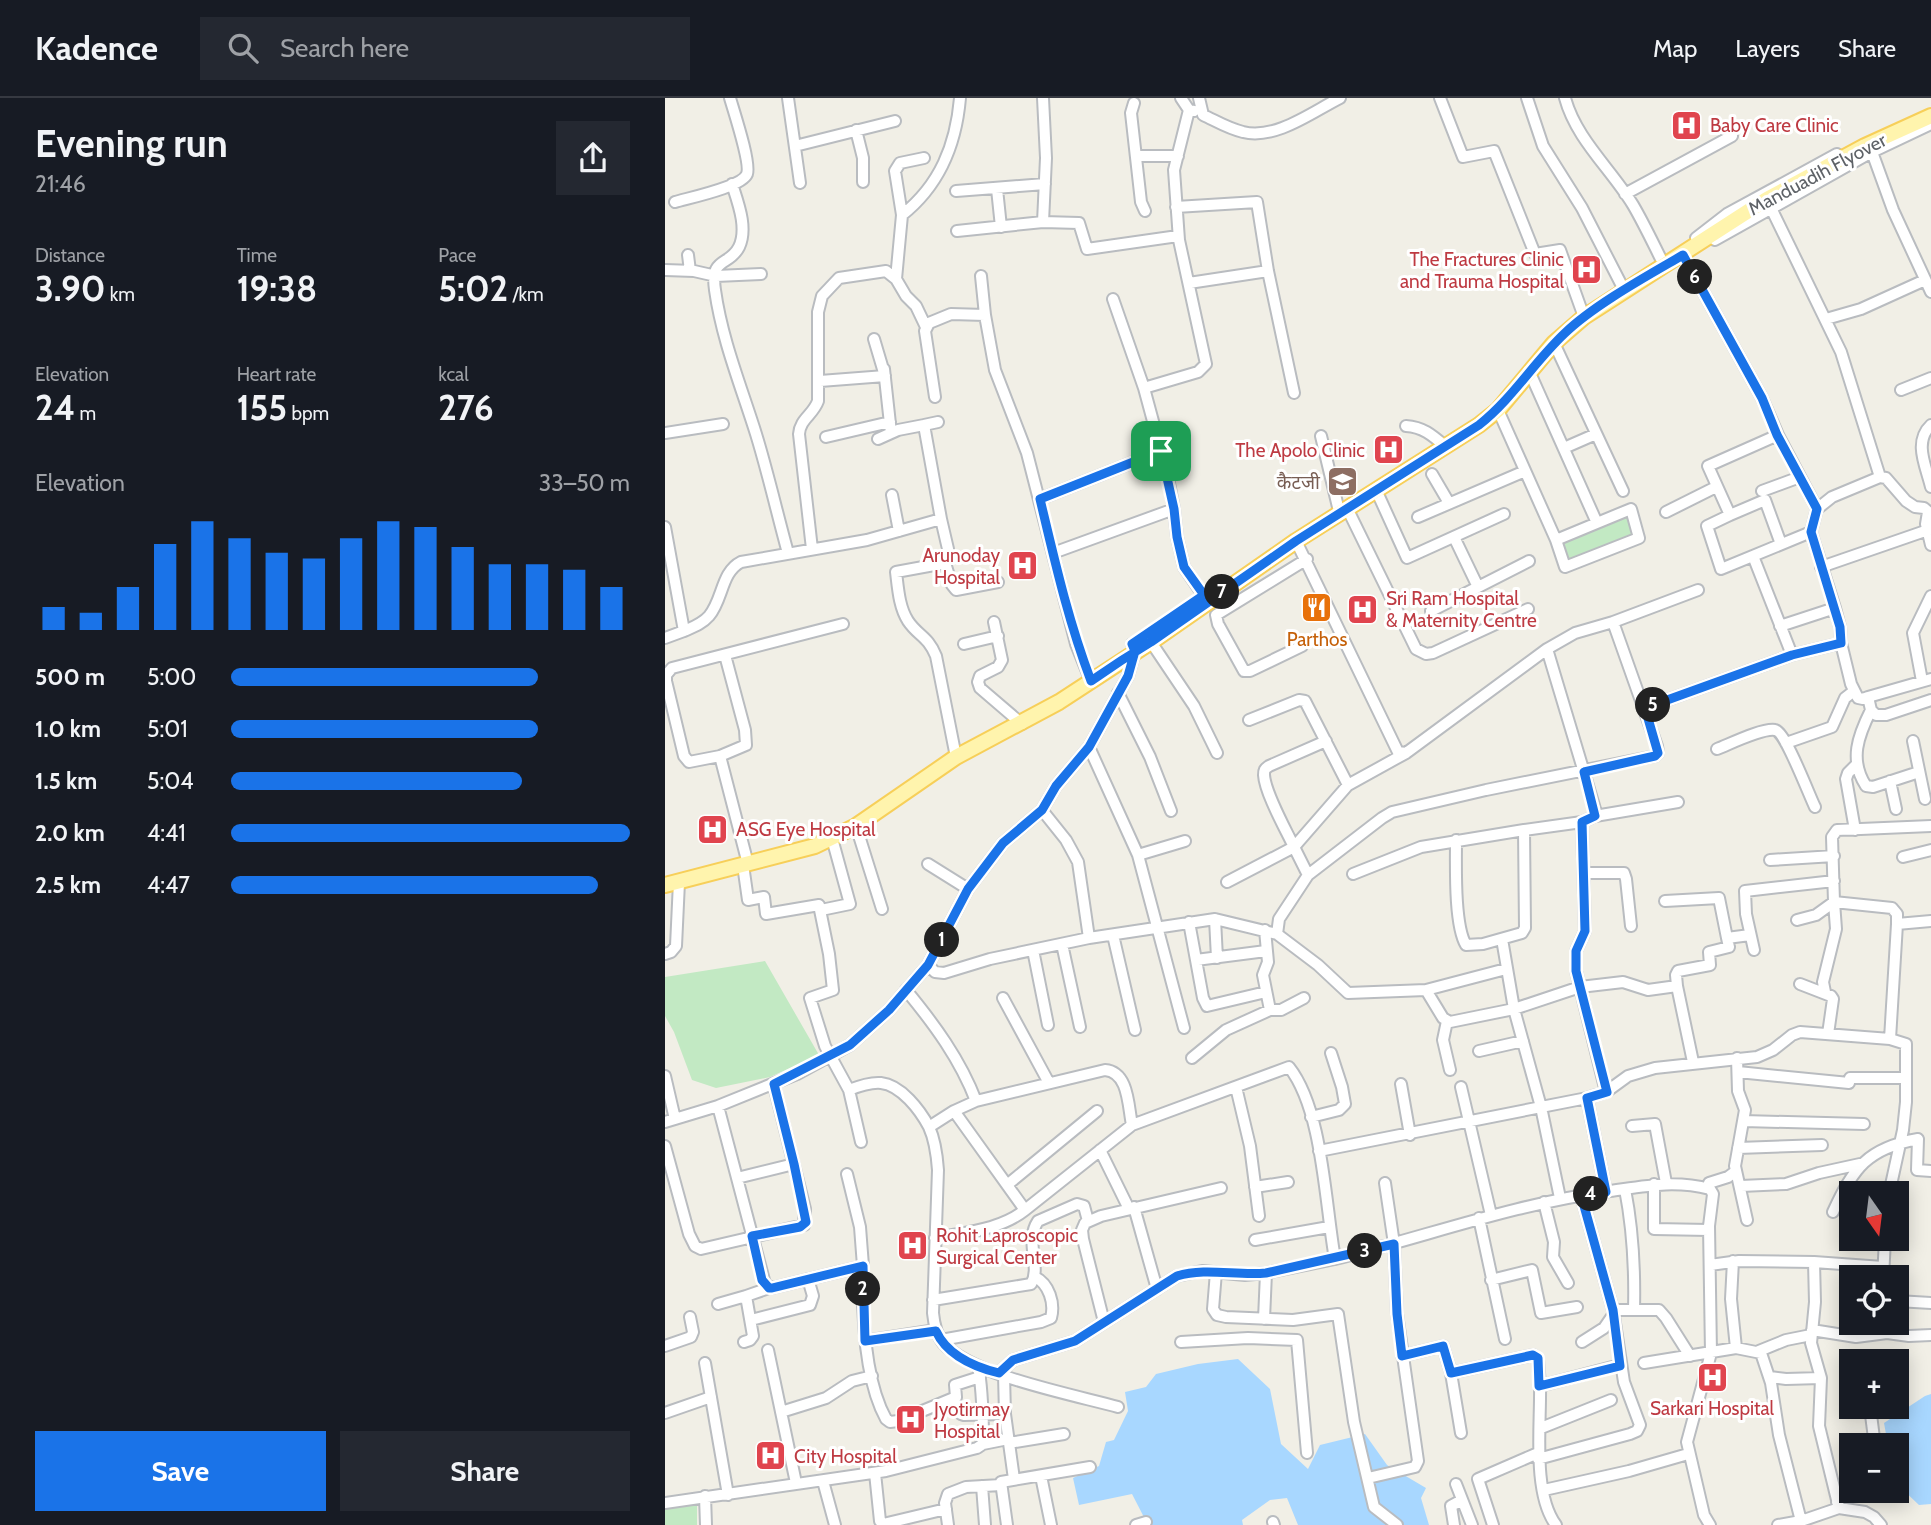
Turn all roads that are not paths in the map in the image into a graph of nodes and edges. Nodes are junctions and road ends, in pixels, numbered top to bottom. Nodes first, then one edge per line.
1 (730, 98) edge
2 (788, 98) edge
3 (960, 98) edge
4 (1043, 98) edge
5 (1181, 98) edge
6 (1199, 98) edge
7 (1340, 98) edge
8 (1440, 98) edge
9 (1527, 98) edge
10 (1565, 98) edge
11 (1134, 103) dead end
12 (1931, 109) edge
13 (1189, 110) junction
14 (1203, 115) junction
15 (1931, 116) edge
16 (895, 121) dead end
17 (1931, 124) edge
18 (856, 130) junction
19 (1732, 136) dead end
20 (795, 146) junction
21 (1872, 152) junction
22 (1136, 156) junction
23 (1178, 156) junction
24 (924, 158) dead end
25 (863, 182) dead end
26 (800, 183) dead end
27 (732, 184) junction
28 (1045, 184) junction
29 (997, 189) junction
30 (956, 191) dead end
31 (1625, 194) junction
32 (675, 202) dead end
33 (1176, 207) junction
34 (1771, 208) junction
35 (1145, 211) dead end
36 (902, 215) junction
37 (1043, 222) junction
38 (1001, 227) junction
39 (957, 231) dead end
40 (1178, 236) junction
41 (1705, 237) junction
42 (688, 255) dead end
43 (1683, 255) junction
44 (1661, 259) junction
45 (665, 270) edge
46 (690, 271) junction
47 (1268, 271) junction
48 (761, 274) dead end
49 (714, 275) junction
50 (981, 276) dead end
51 (897, 279) junction
52 (1925, 280) junction
53 (1189, 283) junction
54 (1621, 284) junction
55 (1931, 292) edge
56 (1113, 299) dead end
57 (1583, 313) junction
58 (985, 315) junction
59 (1826, 319) junction
60 (926, 327) junction
61 (874, 339) dead end
62 (1555, 343) junction
63 (882, 352) dead end
64 (1530, 373) junction
65 (885, 376) junction
66 (1931, 378) edge
67 (820, 381) junction
68 (1144, 388) junction
69 (1901, 390) dead end
70 (1294, 393) dead end
71 (935, 397) dead end
72 (1498, 410) junction
73 (938, 422) dead end
74 (723, 424) dead end
75 (924, 425) junction
76 (1931, 425) edge
77 (1406, 426) dead end
78 (890, 427) junction
79 (665, 433) edge
80 (1597, 434) junction
81 (1777, 435) junction
82 (1321, 436) dead end
83 (826, 438) dead end
84 (878, 439) dead end
85 (1443, 444) junction
86 (1564, 448) junction
87 (1161, 451) junction
88 (1525, 471) junction
89 (1432, 474) dead end
90 (1800, 477) junction
91 (1880, 477) junction
92 (1716, 487) junction
93 (1931, 488) edge
94 (1623, 491) dead end
95 (1762, 491) dead end
96 (1377, 492) junction
97 (892, 495) dead end
98 (1040, 499) junction
99 (1449, 503) junction
100 (1343, 508) junction
101 (1174, 509) junction
102 (1817, 509) junction
103 (1666, 512) dead end
104 (1928, 512) edge
105 (1504, 514) dead end
106 (1730, 515) junction
107 (1418, 517) dead end
108 (941, 519) junction
109 (1597, 523) junction
110 (665, 527) edge
111 (1927, 530) junction
112 (899, 531) junction
113 (1811, 532) junction
114 (1454, 537) junction
115 (1556, 540) junction
116 (1296, 541) junction
117 (666, 544) edge
118 (1781, 544) junction
119 (1931, 545) edge
120 (812, 550) junction
121 (948, 550) dead end
122 (788, 553) junction
123 (1053, 554) junction
124 (1753, 556) junction
125 (1307, 559) junction
126 (1529, 561) dead end
127 (1821, 567) junction
128 (998, 582) dead end
129 (1478, 587) junction
130 (1698, 590) dead end
131 (1931, 596) edge
132 (1206, 598) junction
133 (1835, 608) junction
134 (1528, 609) dead end
135 (1431, 611) dead end
136 (1613, 621) junction
137 (994, 622) dead end
138 (843, 624) dead end
139 (1780, 626) junction
140 (684, 631) junction
141 (998, 636) junction
142 (665, 638) edge
143 (1151, 642) junction
144 (1841, 643) junction
145 (964, 644) dead end
146 (1302, 646) dead end
147 (1134, 648) junction
148 (1547, 649) junction
149 (725, 655) junction
150 (1792, 655) junction
151 (1090, 677) junction
152 (1927, 680) edge
153 (1854, 691) junction
154 (1118, 693) junction
155 (1868, 697) junction
156 (1931, 700) edge
157 (1645, 708) junction
158 (1871, 710) junction
159 (1249, 720) dead end
160 (1019, 722) junction
161 (1325, 741) junction
162 (1913, 741) dead end
163 (1786, 743) junction
164 (1089, 747) junction
165 (1717, 749) dead end
166 (955, 752) junction
167 (1217, 753) dead end
168 (1406, 753) junction
169 (720, 756) junction
170 (1856, 765) junction
171 (1584, 772) junction
172 (1919, 772) junction
173 (1890, 781) junction
174 (1348, 785) junction
175 (1926, 799) dead end
176 (1678, 802) dead end
177 (1815, 807) dead end
178 (1896, 809) dead end
179 (1042, 810) junction
180 (1171, 811) dead end
181 (1595, 816) junction
182 (1582, 822) junction
183 (1931, 825) edge
184 (856, 826) junction
185 (1524, 830) junction
186 (1855, 830) junction
187 (831, 834) junction
188 (1456, 840) junction
189 (1185, 841) dead end
190 (1294, 847) junction
191 (1931, 850) edge
192 (1138, 855) junction
193 (1834, 856) junction
194 (1903, 858) dead end
195 (1770, 860) dead end
196 (745, 862) junction
197 (928, 864) dead end
198 (1585, 873) junction
199 (1353, 874) dead end
200 (1308, 875) junction
201 (670, 881) edge
202 (1834, 881) junction
203 (1227, 882) dead end
204 (968, 889) junction
205 (1665, 901) dead end
206 (1834, 902) junction
207 (882, 909) dead end
208 (821, 910) junction
209 (1215, 919) junction
210 (1797, 920) dead end
211 (1931, 921) edge
212 (1189, 922) junction
213 (1897, 924) junction
214 (1631, 926) dead end
215 (1157, 929) junction
216 (1265, 930) junction
217 (1277, 934) junction
218 (1113, 935) junction
219 (1750, 935) junction
220 (1727, 938) junction
221 (1089, 939) junction
222 (1502, 939) junction
223 (1062, 944) junction
224 (1033, 950) junction
225 (1753, 950) dead end
226 (1266, 951) junction
227 (665, 954) edge
228 (1217, 958) junction
229 (1196, 960) junction
230 (928, 965) junction
231 (1506, 969) junction
232 (1800, 984) dead end
233 (1677, 986) junction
234 (1580, 987) junction
235 (906, 990) junction
236 (1426, 990) junction
237 (1266, 992) junction
238 (1825, 992) junction
239 (1003, 998) dead end
240 (1304, 998) dead end
241 (1514, 1009) junction
242 (1270, 1010) junction
243 (1447, 1021) junction
244 (1048, 1025) dead end
245 (1080, 1027) dead end
246 (1184, 1028) dead end
247 (1135, 1030) dead end
248 (1828, 1034) junction
249 (1890, 1040) junction
250 (1523, 1041) junction
251 (1479, 1051) dead end
252 (1331, 1053) dead end
253 (830, 1057) junction
254 (1757, 1057) junction
255 (1192, 1058) dead end
256 (1737, 1058) junction
257 (1693, 1062) junction
258 (1450, 1070) dead end
259 (1738, 1072) junction
260 (1761, 1073) junction
261 (665, 1076) edge
262 (1906, 1077) junction
263 (1049, 1083) junction
264 (774, 1084) junction
265 (1401, 1084) dead end
266 (1236, 1087) junction
267 (1461, 1087) dead end
268 (849, 1090) junction
269 (1607, 1092) junction
270 (1587, 1098) junction
271 (976, 1101) junction
272 (718, 1106) junction
273 (1541, 1107) junction
274 (954, 1111) junction
275 (1097, 1111) dead end
276 (1311, 1117) junction
277 (670, 1121) edge
278 (1743, 1121) junction
279 (1470, 1122) junction
280 (1864, 1124) dead end
281 (1132, 1125) junction
282 (1632, 1126) dead end
283 (929, 1127) junction
284 (1410, 1135) junction
285 (860, 1142) dead end
286 (1900, 1142) junction
287 (1822, 1145) dead end
288 (665, 1146) edge
289 (1738, 1148) junction
290 (1100, 1150) junction
291 (1319, 1152) junction
292 (794, 1164) junction
293 (1860, 1164) junction
294 (1736, 1171) junction
295 (1931, 1171) edge
296 (847, 1174) dead end
297 (737, 1178) junction
298 (1892, 1181) edge
299 (1288, 1182) dead end
300 (1385, 1183) dead end
301 (1666, 1183) junction
302 (1709, 1183) dead end
303 (1654, 1184) junction
304 (1007, 1185) junction
305 (1741, 1186) junction
306 (1255, 1187) junction
307 (1221, 1188) dead end
308 (1625, 1189) junction
309 (1606, 1192) junction
310 (1581, 1195) junction
311 (1560, 1198) junction
312 (1544, 1202) junction
313 (1132, 1208) junction
314 (1025, 1210) junction
315 (1833, 1212) dead end
316 (1491, 1215) junction
317 (1259, 1216) dead end
318 (1479, 1217) junction
319 (1748, 1220) dead end
320 (1088, 1221) junction
321 (1329, 1227) junction
322 (1709, 1230) junction
323 (752, 1236) junction
324 (935, 1238) junction
325 (1255, 1240) dead end
326 (1394, 1244) junction
327 (1335, 1259) junction
328 (1733, 1261) junction
329 (1814, 1262) junction
330 (1710, 1265) junction
331 (863, 1266) junction
332 (1839, 1266) edge
333 (1216, 1272) junction
334 (1266, 1273) junction
335 (1035, 1277) junction
336 (808, 1279) junction
337 (1491, 1280) junction
338 (1568, 1283) dead end
339 (769, 1288) junction
340 (1157, 1289) junction
341 (746, 1296) junction
342 (933, 1300) junction
343 (1909, 1301) edge
344 (1931, 1303) edge
345 (718, 1304) dead end
346 (1577, 1307) dead end
347 (1634, 1310) junction
348 (1613, 1313) junction
349 (690, 1317) dead end
350 (1264, 1319) junction
351 (751, 1320) junction
352 (1293, 1320) junction
353 (1104, 1322) junction
354 (1811, 1332) junction
355 (1909, 1332) edge
356 (1839, 1334) edge
357 (939, 1335) junction
358 (1931, 1335) edge
359 (1505, 1339) dead end
360 (1297, 1340) junction
361 (865, 1341) junction
362 (744, 1342) dead end
363 (1181, 1342) dead end
364 (1581, 1342) dead end
365 (665, 1346) edge
366 (1736, 1348) junction
367 (768, 1350) dead end
368 (1759, 1351) junction
369 (1711, 1353) junction
370 (1402, 1356) junction
371 (1690, 1356) junction
372 (705, 1363) dead end
373 (1644, 1363) dead end
374 (1620, 1366) junction
375 (979, 1371) junction
376 (1451, 1373) junction
377 (1001, 1374) junction
378 (872, 1376) junction
379 (1770, 1377) junction
380 (1821, 1378) junction
381 (1539, 1386) junction
382 (711, 1397) junction
383 (953, 1400) junction
384 (1611, 1400) dead end
385 (1118, 1407) dead end
386 (781, 1412) junction
387 (665, 1413) edge
388 (1005, 1414) junction
389 (983, 1415) junction
390 (1541, 1428) junction
391 (1461, 1433) dead end
392 (1064, 1434) dead end
393 (1009, 1441) junction
394 (983, 1444) junction
395 (1307, 1453) dead end
396 (1688, 1454) junction
397 (1538, 1456) junction
398 (1090, 1467) dead end
399 (875, 1473) junction
400 (1041, 1476) junction
401 (1368, 1478) junction
402 (1014, 1479) junction
403 (823, 1481) junction
404 (796, 1483) junction
405 (1456, 1484) dead end
406 (1001, 1485) junction
407 (982, 1486) junction
408 (1544, 1490) junction
409 (727, 1495) junction
410 (705, 1496) junction
411 (1462, 1500) junction
412 (665, 1503) edge
413 (1838, 1505) junction
414 (946, 1509) junction
415 (1801, 1521) junction
416 (706, 1525) edge
417 (835, 1525) edge
418 (948, 1525) edge
419 (985, 1525) edge
420 (1007, 1525) edge
421 (1051, 1525) edge
422 (1397, 1525) edge
423 (1454, 1525) edge
424 (1472, 1525) edge
425 (1493, 1525) edge
426 (1556, 1525) edge
427 (1710, 1525) edge
428 (1778, 1525) edge
429 (1881, 1525) edge

1 - 27 street
2 - 20 street
3 - 36 street
4 - 28 street
5 - 13 street
6 - 14 street
7 - 14 street
8 - 57 street
9 - 54 street
10 - 31 street
11 - 22 street
12 - 41 street
13 - 14 street
13 - 23 street
15 - 41 main road, Manduadih Flyover
16 - 18 street
17 - 21 street
18 - 20 street
18 - 25 street
19 - 31 street
20 - 26 street
21 - 34 street
21 - 52 street
22 - 23 street
22 - 35 street
23 - 33 street
24 - 36 street
27 - 32 street
27 - 49 street
28 - 29 street
28 - 37 street
29 - 30 street
29 - 38 street
31 - 44 street
33 - 40 street
33 - 47 street
34 - 41 street
34 - 59 street
36 - 51 street
37 - 38 street
37 - 40 street
38 - 39 street
40 - 53 street
41 - 43 main road
41 - 44 main road
42 - 46 street
43 - 57 main road
43 - 81 street
44 - 54 main road
45 - 46 street
46 - 49 street
47 - 53 street
47 - 70 street
48 - 49 street
49 - 122 street
50 - 58 street
51 - 60 street
51 - 67 street
52 - 55 street
52 - 59 street
53 - 68 street
54 - 57 main road
56 - 68 street
57 - 62 main road
57 - 85 main road
58 - 60 street
58 - 98 street
59 - 91 street
60 - 71 street
61 - 65 street
62 - 64 main road
62 - 80 street
63 - 65 street
64 - 72 main road
64 - 86 street
65 - 67 street
65 - 78 street
66 - 69 street
67 - 120 street
68 - 87 street
72 - 85 main road
72 - 88 street
73 - 75 street
74 - 79 street
75 - 78 street
75 - 108 street
76 - 93 street
77 - 85 street
78 - 83 street
78 - 84 street
80 - 86 street
80 - 94 street
81 - 90 street
81 - 92 street
82 - 100 street
85 - 96 main road
85 - 100 main road
86 - 109 street
87 - 98 street
87 - 101 street
88 - 99 street
88 - 115 street
89 - 99 street
90 - 95 street
90 - 102 street
91 - 102 street
91 - 104 street
92 - 103 street
92 - 106 street
93 - 104 street
96 - 100 main road
96 - 114 street
97 - 112 street
98 - 123 street
99 - 107 street
100 - 116 main road
100 - 132 main road
100 - 134 street
101 - 123 street
101 - 132 street
102 - 113 street
104 - 111 street
105 - 114 street
106 - 118 street
106 - 124 street
108 - 112 street
108 - 121 street
109 - 115 street
109 - 115 street
110 - 117 street
111 - 119 street
111 - 127 street
112 - 120 street
113 - 118 street
113 - 127 street
114 - 129 street
116 - 125 street
116 - 132 main road
117 - 140 street
118 - 124 street
120 - 122 street
122 - 140 street
123 - 151 street
124 - 139 street
125 - 146 street
125 - 168 street
126 - 129 street
127 - 133 street
128 - 166 street
129 - 135 street
130 - 136 street
131 - 152 street
132 - 143 main road
132 - 147 main road
133 - 139 street
133 - 144 street
136 - 148 street
136 - 157 street
137 - 141 street
138 - 149 street
139 - 150 street
140 - 142 street
141 - 145 street
141 - 160 street
143 - 147 main road
143 - 167 street
144 - 150 street
144 - 153 street
147 - 151 main road
147 - 154 street
148 - 168 street
148 - 171 street
149 - 169 street
149 - 169 street
150 - 157 street
151 - 160 main road
152 - 155 street
153 - 155 street
153 - 163 street
154 - 164 street
154 - 180 street
155 - 158 street
156 - 158 street
157 - 171 street
158 - 170 street
159 - 161 street
160 - 166 main road
161 - 174 street
161 - 190 street
162 - 172 street
163 - 165 street
163 - 177 street
164 - 179 street
164 - 192 street
166 - 184 main road
166 - 187 main road
168 - 174 street
169 - 196 street
170 - 173 street
170 - 186 street
171 - 181 street
171 - 200 street
172 - 173 street
172 - 175 street
173 - 178 street
174 - 190 street
176 - 181 street
179 - 204 street
179 - 221 street
181 - 182 street
182 - 185 street
182 - 198 street
183 - 186 street
184 - 187 main road
184 - 207 street
185 - 188 street
185 - 222 street
186 - 193 street
187 - 196 main road
187 - 208 street
188 - 199 street
188 - 222 street
189 - 192 street
190 - 200 street
190 - 203 street
191 - 194 street
192 - 215 street
193 - 195 street
193 - 202 street
196 - 201 main road
196 - 208 street
197 - 204 street
198 - 214 street
198 - 234 street
200 - 217 street
201 - 227 street
202 - 206 street
202 - 219 street
204 - 230 street
205 - 220 street
206 - 210 street
206 - 213 street
206 - 238 street
208 - 253 street
209 - 212 street
209 - 216 street
209 - 228 street
211 - 213 street
212 - 215 street
212 - 229 street
213 - 249 street
215 - 218 street
215 - 246 street
216 - 217 street
216 - 226 street
217 - 236 street
218 - 221 street
218 - 247 street
219 - 220 street
219 - 225 street
220 - 233 street
221 - 223 street
222 - 231 street
223 - 224 street
223 - 245 street
224 - 230 street
224 - 244 street
226 - 228 street
226 - 237 street
228 - 229 street
229 - 237 street
230 - 235 street
231 - 236 street
231 - 241 street
232 - 238 street
233 - 234 street
233 - 257 street
234 - 241 street
234 - 269 street
235 - 253 street
235 - 271 street
236 - 243 street
237 - 242 street
238 - 248 street
239 - 263 street
240 - 242 street
241 - 243 street
241 - 250 street
242 - 255 street
243 - 258 street
248 - 249 street
248 - 254 street
249 - 262 street
250 - 251 street
250 - 273 street
252 - 276 street
253 - 264 street
253 - 268 street
254 - 256 street
254 - 260 street
256 - 257 street
256 - 259 street
257 - 269 street
259 - 260 street
259 - 278 street
260 - 262 street
261 - 277 street
262 - 286 street
263 - 271 street
263 - 281 street
264 - 272 street
264 - 292 street
265 - 284 street
266 - 276 street
266 - 281 street
266 - 306 street
267 - 279 street
268 - 283 street
268 - 285 street
269 - 270 street
270 - 273 street
270 - 309 street
271 - 274 street
272 - 277 street
272 - 297 street
273 - 279 street
273 - 311 street
274 - 283 street
274 - 304 street
275 - 304 street
276 - 291 street
278 - 280 street
278 - 289 street
279 - 284 street
279 - 316 street
281 - 290 street
282 - 301 street
283 - 324 street
284 - 291 street
286 - 293 street
286 - 295 street
286 - 298 street
287 - 289 street
288 - 323 street
289 - 294 street
290 - 313 street
290 - 314 street
291 - 321 street
292 - 297 street
292 - 323 street
293 - 305 street
293 - 315 street
294 - 302 street
294 - 305 street
296 - 331 street
297 - 323 street
299 - 306 street
300 - 326 street
301 - 303 street
301 - 322 street
303 - 308 street
303 - 322 street
304 - 314 street
305 - 319 street
306 - 317 street
307 - 313 street
308 - 309 street
308 - 347 street
309 - 310 street
310 - 311 street
310 - 348 street
311 - 312 street
312 - 316 street
312 - 338 street
313 - 320 street
313 - 340 street
314 - 324 street
316 - 318 street
318 - 326 street
318 - 337 street
320 - 335 street
320 - 353 street
321 - 325 street
321 - 327 street
322 - 330 street
323 - 339 street
324 - 342 street
326 - 327 street
326 - 370 street
327 - 334 street
328 - 329 street
328 - 330 street
328 - 366 street
329 - 332 street
329 - 354 street
330 - 369 street
331 - 336 street
331 - 361 street
333 - 334 street
333 - 340 street
333 - 350 street
334 - 350 street
335 - 342 street
335 - 357 street
336 - 339 street
336 - 351 street
337 - 346 street
337 - 359 street
339 - 341 street
340 - 353 street
341 - 345 street
341 - 351 street
342 - 357 street
343 - 344 street
347 - 348 street
347 - 371 street
348 - 364 street
348 - 374 street
349 - 365 street
350 - 352 street
351 - 362 street
352 - 360 street
352 - 401 street
353 - 377 street
354 - 356 street
354 - 368 street
354 - 380 street
355 - 358 street
357 - 361 street
357 - 375 street
360 - 363 street
360 - 395 street
361 - 378 street
366 - 368 street
366 - 369 street
367 - 386 street
368 - 379 street
369 - 371 street
369 - 396 street
370 - 376 street
370 - 401 street
371 - 373 street
372 - 382 street
374 - 381 street
374 - 397 street
375 - 377 street
375 - 383 street
375 - 389 street
376 - 381 street
376 - 391 street
377 - 385 street
377 - 388 street
378 - 383 street
378 - 386 street
379 - 380 street
379 - 415 street
380 - 413 street
381 - 390 street
382 - 387 street
382 - 409 street
383 - 389 street
384 - 390 street
386 - 404 street
388 - 389 street
388 - 393 street
389 - 394 street
390 - 397 street
392 - 393 street
393 - 394 street
393 - 402 street
394 - 399 street
396 - 408 street
396 - 427 street
397 - 408 street
397 - 425 street
398 - 400 street
399 - 403 street
399 - 414 street
400 - 402 street
400 - 421 street
401 - 422 street
402 - 406 street
403 - 404 street
403 - 417 street
404 - 409 street
405 - 411 street
406 - 407 street
406 - 420 street
407 - 414 street
407 - 419 street
408 - 426 street
409 - 410 street
410 - 412 street
410 - 416 street
411 - 423 street
411 - 424 street
413 - 415 street
413 - 429 street
414 - 418 street
415 - 428 street

